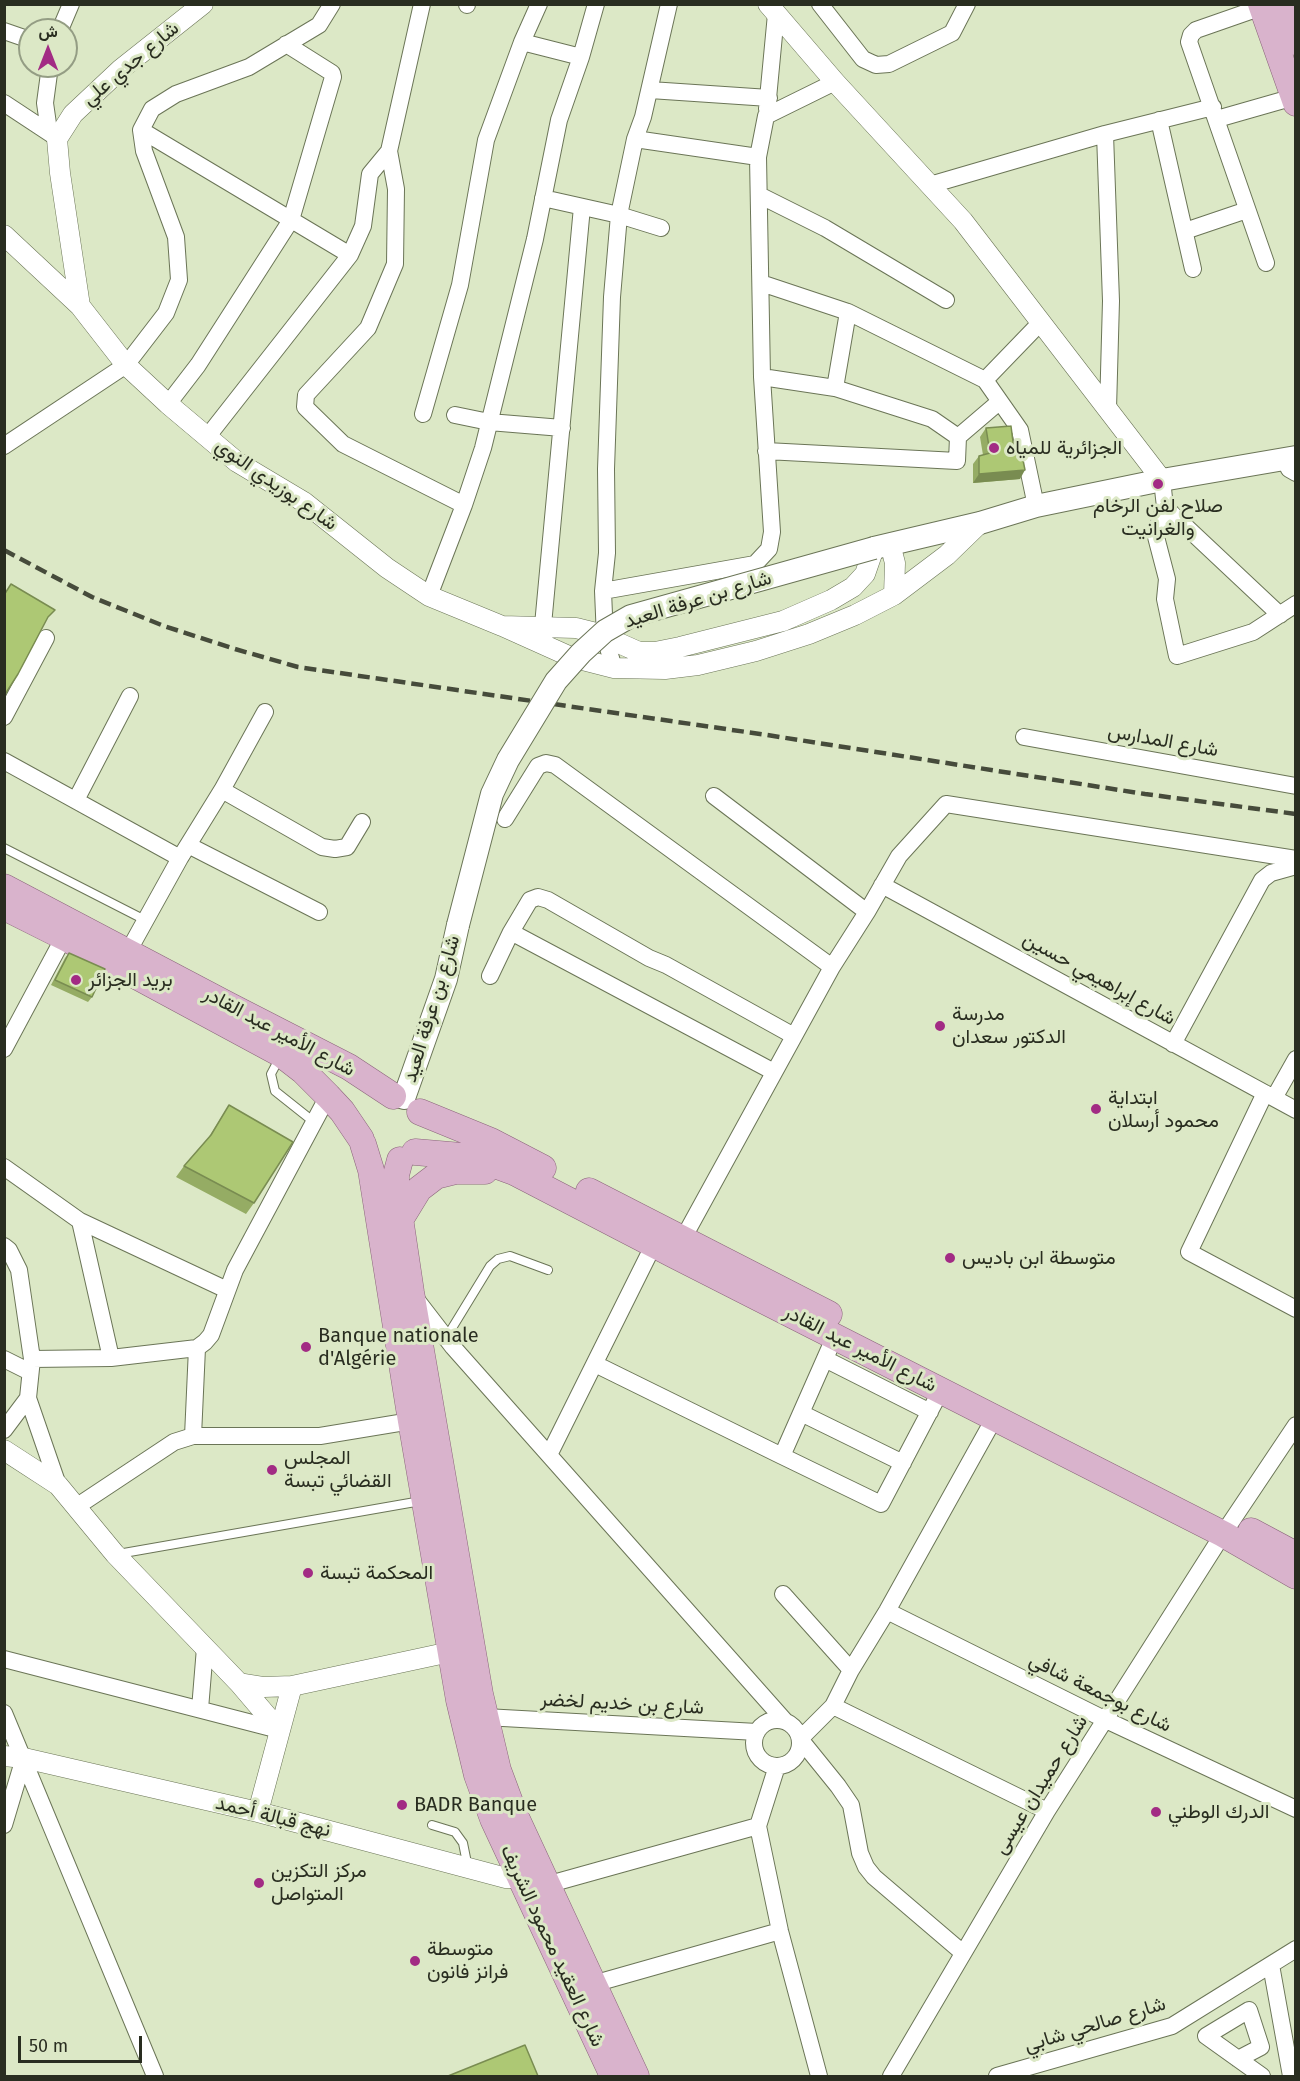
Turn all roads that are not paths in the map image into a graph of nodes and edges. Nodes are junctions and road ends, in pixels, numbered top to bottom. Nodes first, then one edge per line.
1 (203, 4) edge
2 (332, 4) edge
3 (422, 4) edge
4 (539, 4) edge
5 (596, 4) edge
6 (669, 4) edge
7 (820, 4) edge
8 (967, 4) edge
9 (1269, 5) edge
10 (772, 9) edge
11 (522, 42) junction
12 (1296, 42) edge
13 (286, 44) junction
14 (581, 57) junction
15 (48, 78) edge
16 (835, 82) junction
17 (650, 90) junction
18 (769, 98) junction
19 (1295, 100) edge
20 (4, 103) edge
21 (1215, 113) junction
22 (766, 116) junction
23 (1159, 120) junction
24 (141, 130) junction
25 (1105, 134) junction
26 (53, 135) junction
27 (635, 139) junction
28 (389, 151) junction
29 (758, 157) junction
30 (930, 185) junction
31 (759, 195) junction
32 (543, 198) junction
33 (582, 207) junction
34 (1247, 210) junction
35 (620, 215) junction
36 (291, 220) junction
37 (661, 228) dead end
38 (1185, 231) junction
39 (4, 235) edge
40 (350, 255) junction
41 (1266, 263) dead end
42 (1193, 269) dead end
43 (761, 283) junction
44 (946, 300) dead end
45 (80, 306) junction
46 (848, 312) junction
47 (1041, 322) junction
48 (126, 365) junction
49 (762, 377) junction
50 (985, 380) junction
51 (835, 388) junction
52 (999, 402) junction
53 (168, 404) junction
54 (1107, 409) junction
55 (423, 414) dead end
56 (455, 415) dead end
57 (489, 422) junction
58 (562, 428) junction
59 (208, 436) junction
60 (958, 437) junction
61 (4, 446) edge
62 (766, 451) junction
63 (1292, 463) edge
64 (1162, 480) junction
65 (464, 505) junction
66 (1036, 506) junction
67 (1165, 507) junction
68 (980, 523) junction
69 (882, 546) junction
70 (603, 591) junction
71 (894, 595) junction
72 (429, 596) junction
73 (1296, 604) edge
74 (1280, 615) junction
75 (502, 626) junction
76 (543, 626) junction
77 (46, 638) edge
78 (605, 638) junction
79 (614, 668) junction
80 (130, 696) dead end
81 (265, 712) dead end
82 (4, 717) edge
83 (1024, 737) dead end
84 (4, 761) edge
85 (1296, 786) edge
86 (222, 790) junction
87 (714, 796) dead end
88 (76, 801) junction
89 (505, 819) dead end
90 (362, 822) dead end
91 (4, 848) edge
92 (184, 851) junction
93 (1296, 859) edge
94 (1296, 866) edge
95 (882, 885) junction
96 (4, 886) edge
97 (4, 907) edge
98 (320, 912) dead end
99 (867, 912) junction
100 (145, 920) junction
101 (511, 932) junction
102 (64, 937) junction
103 (123, 959) junction
104 (832, 967) junction
105 (490, 976) dead end
106 (794, 1036) junction
107 (1173, 1044) junction
108 (4, 1049) edge
109 (281, 1054) junction
110 (1296, 1059) edge
111 (774, 1072) junction
112 (328, 1096) junction
113 (1269, 1096) junction
114 (406, 1102) junction
115 (1296, 1110) edge
116 (315, 1122) junction
117 (362, 1142) junction
118 (407, 1156) junction
119 (4, 1167) edge
120 (514, 1172) junction
121 (400, 1220) junction
122 (80, 1221) junction
123 (668, 1241) junction
124 (4, 1246) edge
125 (548, 1270) dead end
126 (227, 1290) junction
127 (411, 1292) junction
128 (1296, 1309) edge
129 (446, 1338) junction
130 (197, 1348) junction
131 (830, 1348) junction
132 (111, 1358) junction
133 (4, 1359) edge
134 (595, 1364) junction
135 (31, 1366) junction
136 (28, 1398) junction
137 (936, 1401) junction
138 (801, 1413) junction
139 (995, 1418) junction
140 (411, 1420) junction
141 (1296, 1425) edge
142 (4, 1430) edge
143 (193, 1436) junction
144 (4, 1450) edge
145 (549, 1455) junction
146 (782, 1456) junction
147 (903, 1463) junction
148 (58, 1485) junction
149 (424, 1501) junction
150 (76, 1507) junction
151 (1228, 1527) junction
152 (115, 1554) junction
153 (1296, 1555) edge
154 (1296, 1576) edge
155 (783, 1594) dead end
156 (887, 1611) junction
157 (205, 1648) junction
158 (450, 1652) junction
159 (4, 1659) edge
160 (851, 1670) junction
161 (239, 1683) junction
162 (292, 1686) junction
163 (833, 1706) junction
164 (200, 1709) junction
165 (4, 1713) edge
166 (485, 1717) junction
167 (1106, 1720) junction
168 (785, 1721) junction
169 (279, 1730) junction
170 (757, 1732) junction
171 (800, 1739) junction
172 (14, 1757) edge
173 (777, 1766) junction
174 (1296, 1809) edge
175 (1047, 1811) junction
176 (258, 1812) junction
177 (4, 1825) edge
178 (432, 1825) dead end
179 (758, 1826) junction
180 (468, 1868) junction
181 (533, 1881) junction
182 (780, 1931) junction
183 (1296, 1949) edge
184 (963, 1953) junction
185 (1271, 1965) junction
186 (593, 1984) junction
187 (1238, 2059) dead end
188 (155, 2076) edge
189 (613, 2076) edge
190 (636, 2076) edge
191 (819, 2076) edge
192 (891, 2076) edge
193 (996, 2076) edge
194 (1262, 2076) edge
195 (1291, 2076) edge

1 - 26 street, شارع جدي علي
2 - 13 street
3 - 28 street
4 - 11 street
5 - 14 street
6 - 17 street
7 - 8 street
9 - 12 main road
9 - 19 main road
9 - 21 street
10 - 16 street
10 - 18 street
11 - 14 street
11 - 55 street
13 - 24 street
13 - 36 street
14 - 32 street
15 - 26 street
16 - 22 street
16 - 30 street
17 - 18 street
17 - 27 street
18 - 22 street
19 - 21 street
20 - 26 street
21 - 23 street
21 - 34 street
22 - 29 street
23 - 25 street
23 - 38 street
24 - 36 street
24 - 48 street
25 - 30 street
25 - 54 street
26 - 45 street
27 - 29 street
27 - 35 street
28 - 40 street
28 - 65 street
29 - 31 street
30 - 47 street
31 - 43 street
31 - 44 street
32 - 33 street
32 - 57 street
33 - 35 street
33 - 58 street
34 - 38 street
34 - 41 street
35 - 37 street
35 - 70 street
36 - 40 street
36 - 53 street
38 - 42 street
39 - 45 street, شارع بوزيدي النوي
40 - 59 street
43 - 46 street
43 - 49 street
45 - 48 street, شارع بوزيدي النوي
46 - 50 street
46 - 51 street
47 - 50 street
47 - 54 street
48 - 53 street, شارع بوزيدي النوي
48 - 61 street
49 - 51 street
49 - 62 street
50 - 52 street
51 - 60 street
52 - 60 street
52 - 66 street
53 - 59 street, شارع بوزيدي النوي
54 - 64 street
56 - 57 street
57 - 58 street
57 - 65 street
58 - 76 street
59 - 72 street, شارع بوزيدي النوي
60 - 62 street
62 - 70 street
63 - 64 main road, شارع بن عرفة العيد
64 - 66 main road, شارع بن عرفة العيد
64 - 67 street
65 - 72 street
66 - 68 main road, شارع بن عرفة العيد
67 - 74 street
67 - 74 street
68 - 69 main road, شارع بن عرفة العيد
68 - 71 street, شارع بوزيدي النوي
69 - 71 street
69 - 78 street, شارع بوزيدي النوي
69 - 114 main road, شارع بن عرفة العيد, bridge
70 - 78 street
71 - 79 street, شارع بوزيدي النوي
72 - 75 street, شارع بوزيدي النوي
73 - 74 street
75 - 76 street, شارع بوزيدي النوي
75 - 79 street, شارع بوزيدي النوي
76 - 78 street, شارع بوزيدي النوي
77 - 82 street
78 - 79 street
80 - 88 street
81 - 86 street
83 - 85 street, شارع المدارس
84 - 88 street
86 - 90 street
86 - 92 street
87 - 99 street
88 - 92 street
89 - 104 street
91 - 100 lane
92 - 98 street
92 - 100 street
93 - 95 street
94 - 107 street
95 - 99 street
95 - 107 street, شارع إبراهيمي حسين
96 - 103 main road, شارع الأمير عبد القادر
97 - 102 main road, شارع الأمير عبد القادر
99 - 104 street
100 - 103 street
101 - 105 street
101 - 106 street
101 - 111 street
102 - 103 main road, شارع الأمير عبد القادر
102 - 108 street
103 - 109 main road, شارع الأمير عبد القادر
103 - 114 main road, شارع الأمير عبد القادر
104 - 106 street
106 - 111 street
107 - 113 street, شارع إبراهيمي حسين
109 - 112 main road, شارع الأمير عبد القادر
109 - 116 lane
110 - 113 street
111 - 123 street
112 - 116 street
112 - 117 main road, شارع الأمير عبد القادر
113 - 115 street, شارع إبراهيمي حسين
113 - 128 street
114 - 117 main road
114 - 118 main road
114 - 123 main road, شارع الأمير عبد القادر
116 - 126 street
117 - 118 main road
117 - 140 main road, شارع العقيد محمود الشريف
118 - 120 main road, شارع الأمير عبد القادر
118 - 121 main road, شارع العقيد محمود الشريف
119 - 122 street
120 - 121 main road
120 - 123 main road, شارع الأمير عبد القادر
121 - 127 main road, شارع العقيد محمود الشريف
122 - 126 street
122 - 132 street
123 - 131 main road, شارع الأمير عبد القادر
123 - 134 street
123 - 151 main road, شارع الأمير عبد القادر
124 - 135 street
125 - 129 lane
126 - 130 street
127 - 129 street
127 - 166 main road, شارع العقيد محمود الشريف
129 - 145 street
130 - 132 street
130 - 143 street
131 - 137 main road, شارع الأمير عبد القادر
131 - 138 street
132 - 135 street
133 - 135 street
134 - 145 street
134 - 146 street
135 - 136 street
136 - 142 street
136 - 148 street
137 - 139 main road, شارع الأمير عبد القادر
137 - 147 street
138 - 146 street
138 - 147 street
139 - 151 main road, شارع الأمير عبد القادر
139 - 156 street
140 - 143 street
140 - 149 main road, شارع العقيد محمود الشريف
141 - 151 street, شارع حميدان عيسى
143 - 150 street
144 - 148 street
145 - 168 street
146 - 147 street
148 - 150 street
149 - 152 lane
149 - 158 main road, شارع العقيد محمود الشريف
150 - 152 street
151 - 153 main road, شارع الأمير عبد القادر
151 - 154 main road, شارع الأمير عبد القادر
151 - 167 street, شارع حميدان عيسى
152 - 157 street
155 - 160 street
156 - 160 street
156 - 167 street, شارع بوجمعة شافي
157 - 161 street
157 - 164 street
158 - 162 street
158 - 181 main road, شارع العقيد محمود الشريف
159 - 164 street
160 - 163 street
161 - 162 street
161 - 169 street
162 - 169 street
163 - 171 street
163 - 175 street
164 - 169 street
165 - 172 street
166 - 170 street, شارع بن خديم لخضر
166 - 181 main road, شارع العقيد محمود الشريف
167 - 174 street, شارع بوجمعة شافي
167 - 175 street, شارع حميدان عيسى
168 - 170 street
168 - 171 street
169 - 176 street
170 - 173 street
171 - 173 street
171 - 184 street
172 - 176 street, نهج قبالة أحمد
172 - 177 street
172 - 188 street
173 - 179 street
175 - 184 street, شارع حميدان عيسى
176 - 180 street, نهج قبالة أحمد
178 - 180 lane
179 - 181 street
179 - 182 street
180 - 181 street, نهج قبالة أحمد
181 - 186 main road, شارع العقيد محمود الشريف
181 - 189 main road, شارع العقيد محمود الشريف
182 - 186 street
182 - 191 street
183 - 185 street, شارع صالحي شابي
184 - 192 street, شارع حميدان عيسى
185 - 193 street, شارع صالحي شابي
185 - 195 street
186 - 190 main road, شارع العقيد محمود الشريف
187 - 194 street

